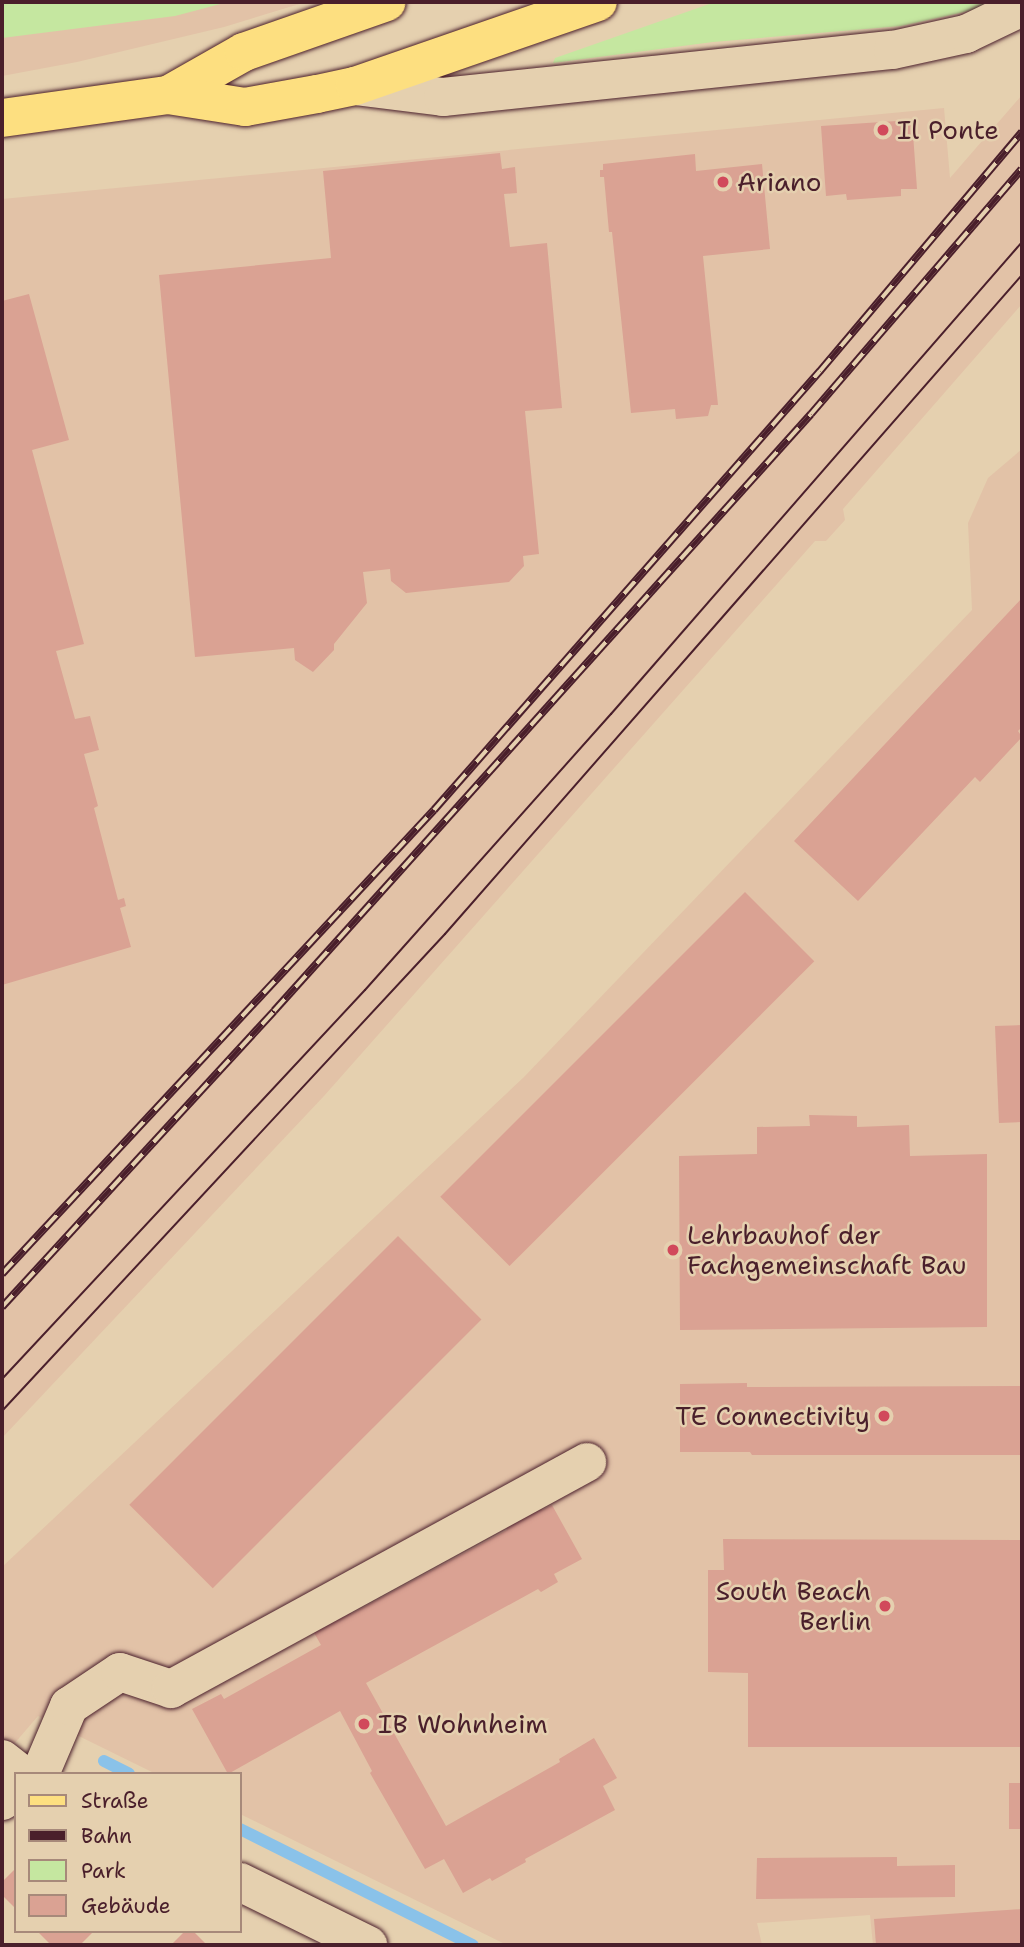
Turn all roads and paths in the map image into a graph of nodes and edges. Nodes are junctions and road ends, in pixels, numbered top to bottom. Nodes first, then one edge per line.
1 (387, 2) edge
2 (598, 2) edge
3 (1022, 7) edge
4 (355, 86) junction
5 (168, 95) junction
6 (2, 118) edge
7 (587, 1462) dead end
8 (2, 1759) edge
9 (18, 1772) edge
10 (41, 1772) edge
11 (242, 1883) edge
12 (369, 1945) edge

1 - 5 main road
2 - 4 main road
3 - 4 street
4 - 5 main road
5 - 6 main road
7 - 10 street
8 - 9 street
11 - 12 street

